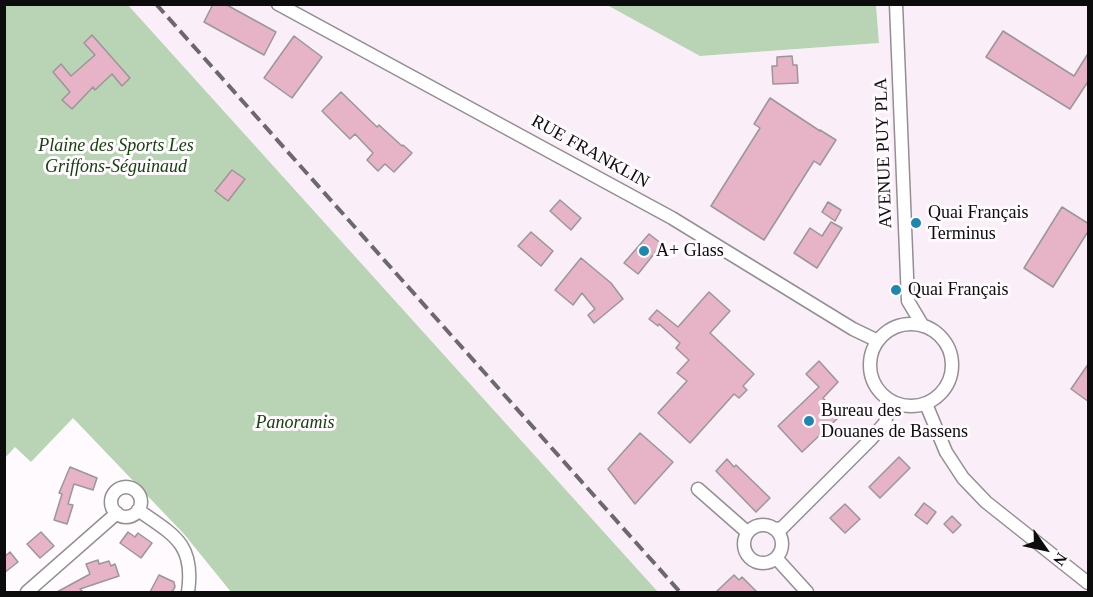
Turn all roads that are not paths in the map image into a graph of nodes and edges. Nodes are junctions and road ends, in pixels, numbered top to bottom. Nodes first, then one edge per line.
1 (278, 4) edge
2 (896, 4) edge
3 (909, 301) junction
4 (922, 326) junction
5 (892, 329) junction
6 (878, 341) junction
7 (890, 401) junction
8 (926, 404) junction
9 (698, 489) dead end
10 (138, 510) junction
11 (117, 513) junction
12 (776, 529) junction
13 (747, 532) junction
14 (777, 559) junction
15 (1089, 583) edge
16 (27, 592) edge
17 (188, 592) edge
18 (807, 592) edge

1 - 6 street, RUE FRANKLIN
2 - 3 street, AVENUE PUY PLA
3 - 4 street, AVENUE PUY PLA
3 - 5 street
4 - 5 street
4 - 8 street
5 - 6 street
6 - 7 street
7 - 8 street
7 - 12 street
8 - 15 street
9 - 13 street
10 - 11 street
10 - 11 street
10 - 17 street
11 - 16 street
12 - 13 street
12 - 14 street
13 - 14 street
14 - 18 street

